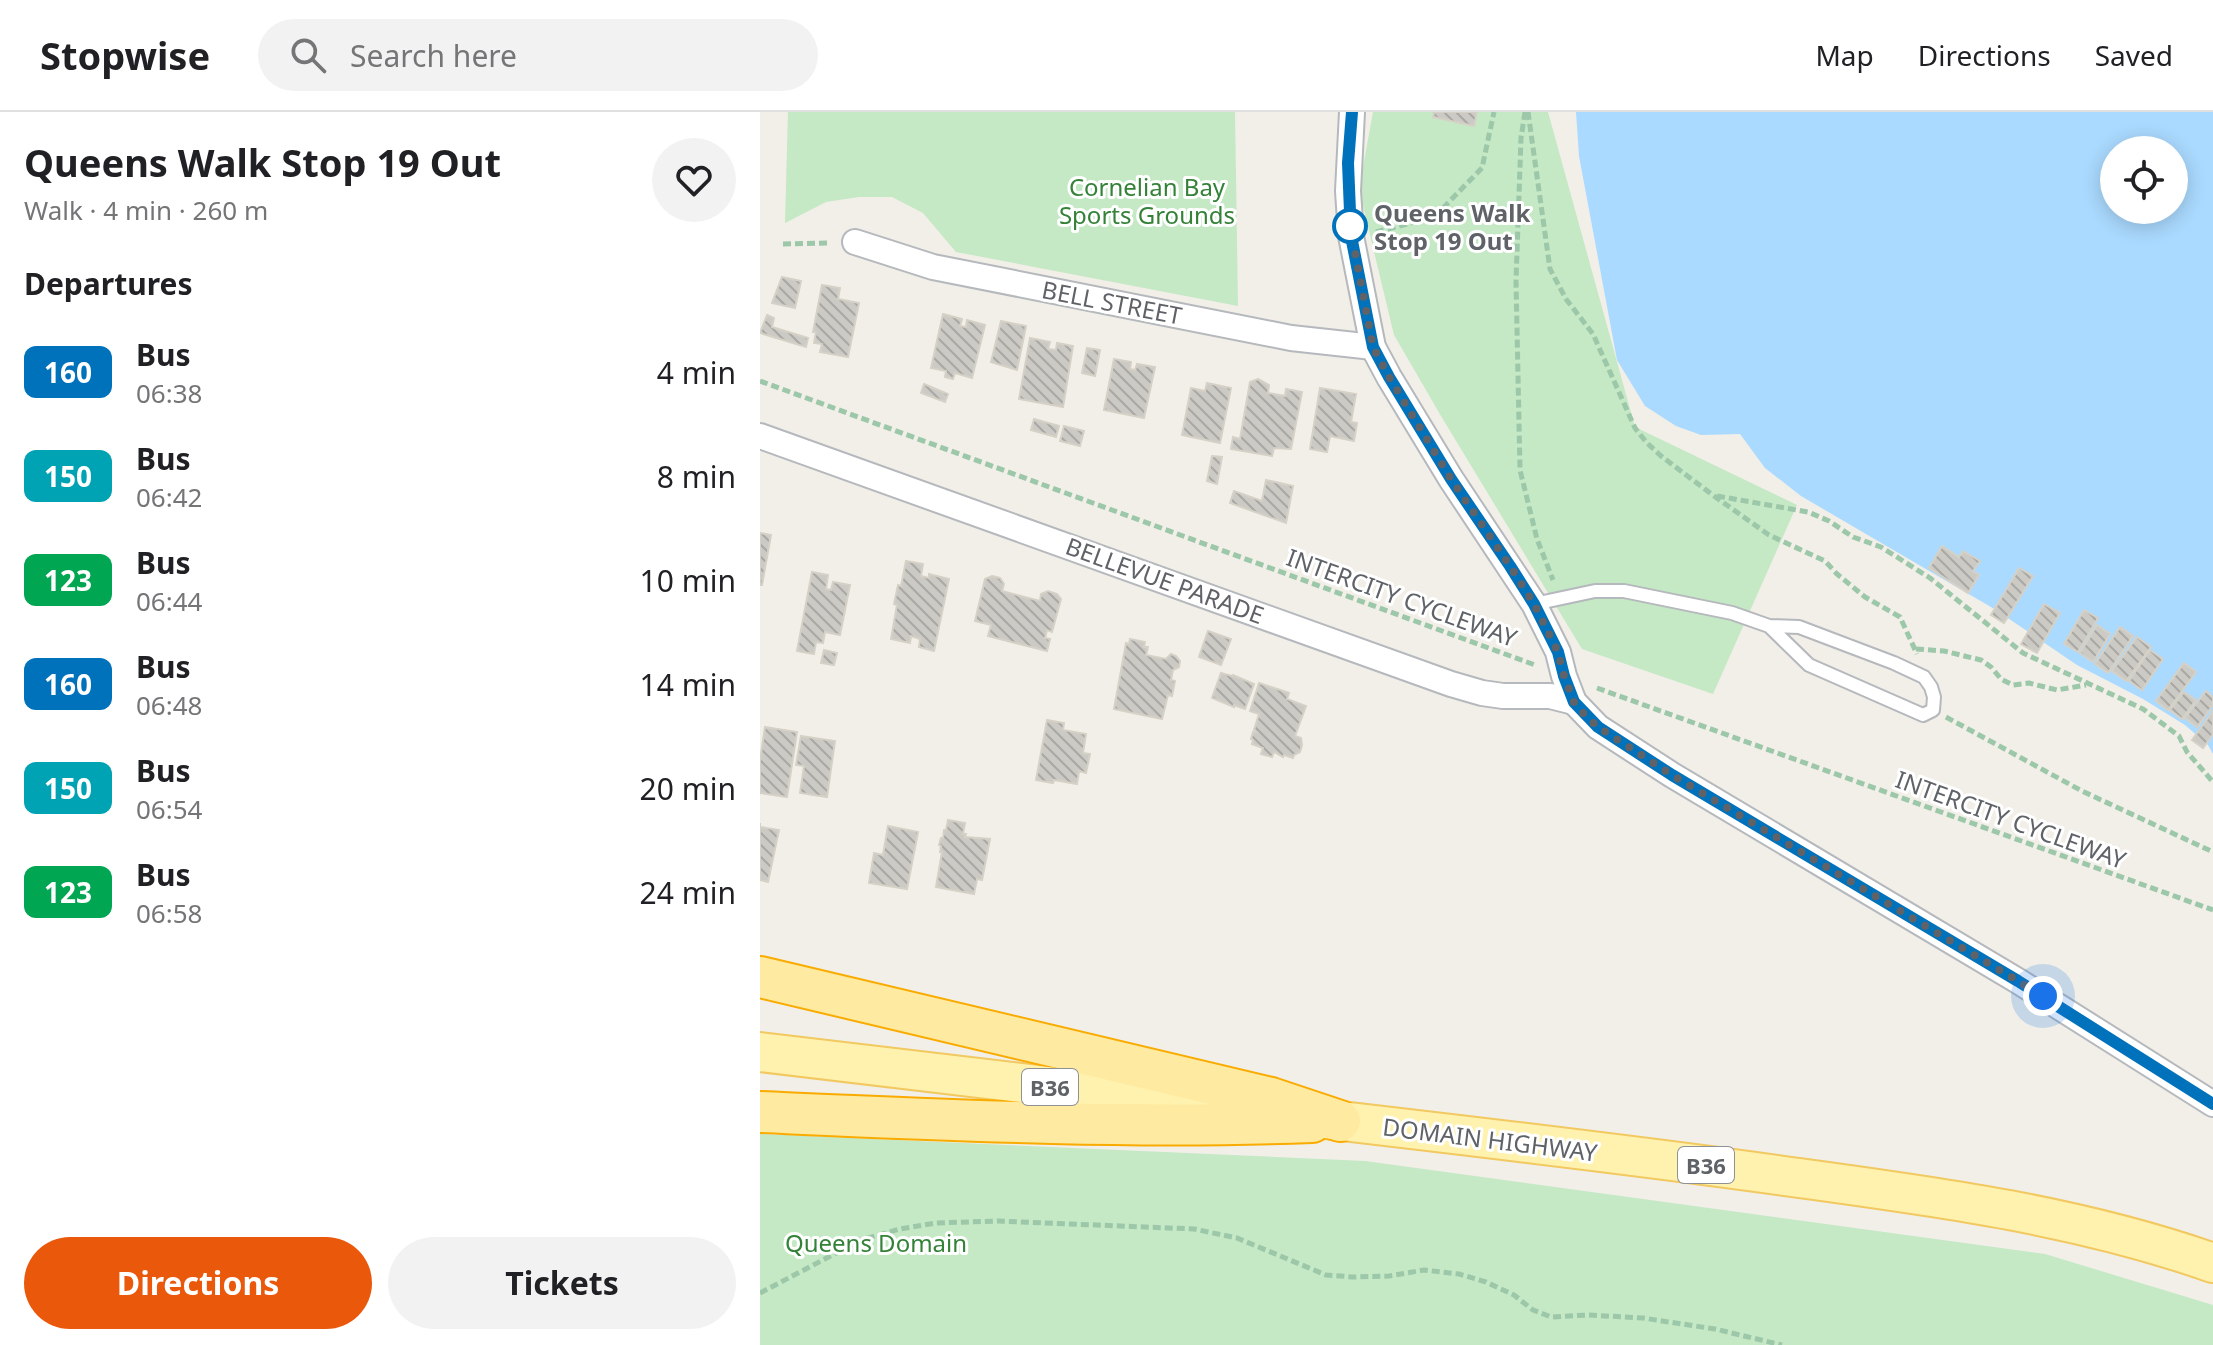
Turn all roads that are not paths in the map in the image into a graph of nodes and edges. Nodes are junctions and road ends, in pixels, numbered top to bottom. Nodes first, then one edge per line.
1 (1352, 112) edge
2 (855, 242) road end
3 (1373, 347) junction
4 (760, 436) edge
5 (1543, 603) junction
6 (1769, 626) junction
7 (1574, 702) junction
8 (760, 977) edge
9 (760, 1052) edge
10 (2213, 1104) edge
11 (760, 1112) edge
12 (1340, 1121) junction
13 (2213, 1263) edge

1 - 3 street
2 - 3 street, BELL STREET
3 - 5 street
4 - 7 street, BELLEVUE PARADE
5 - 6 lane
5 - 7 street
6 - 6 lane
7 - 10 street
8 - 12 highway
9 - 12 main road, DOMAIN HIGHWAY / B36
11 - 12 highway
12 - 13 main road, DOMAIN HIGHWAY / B36

